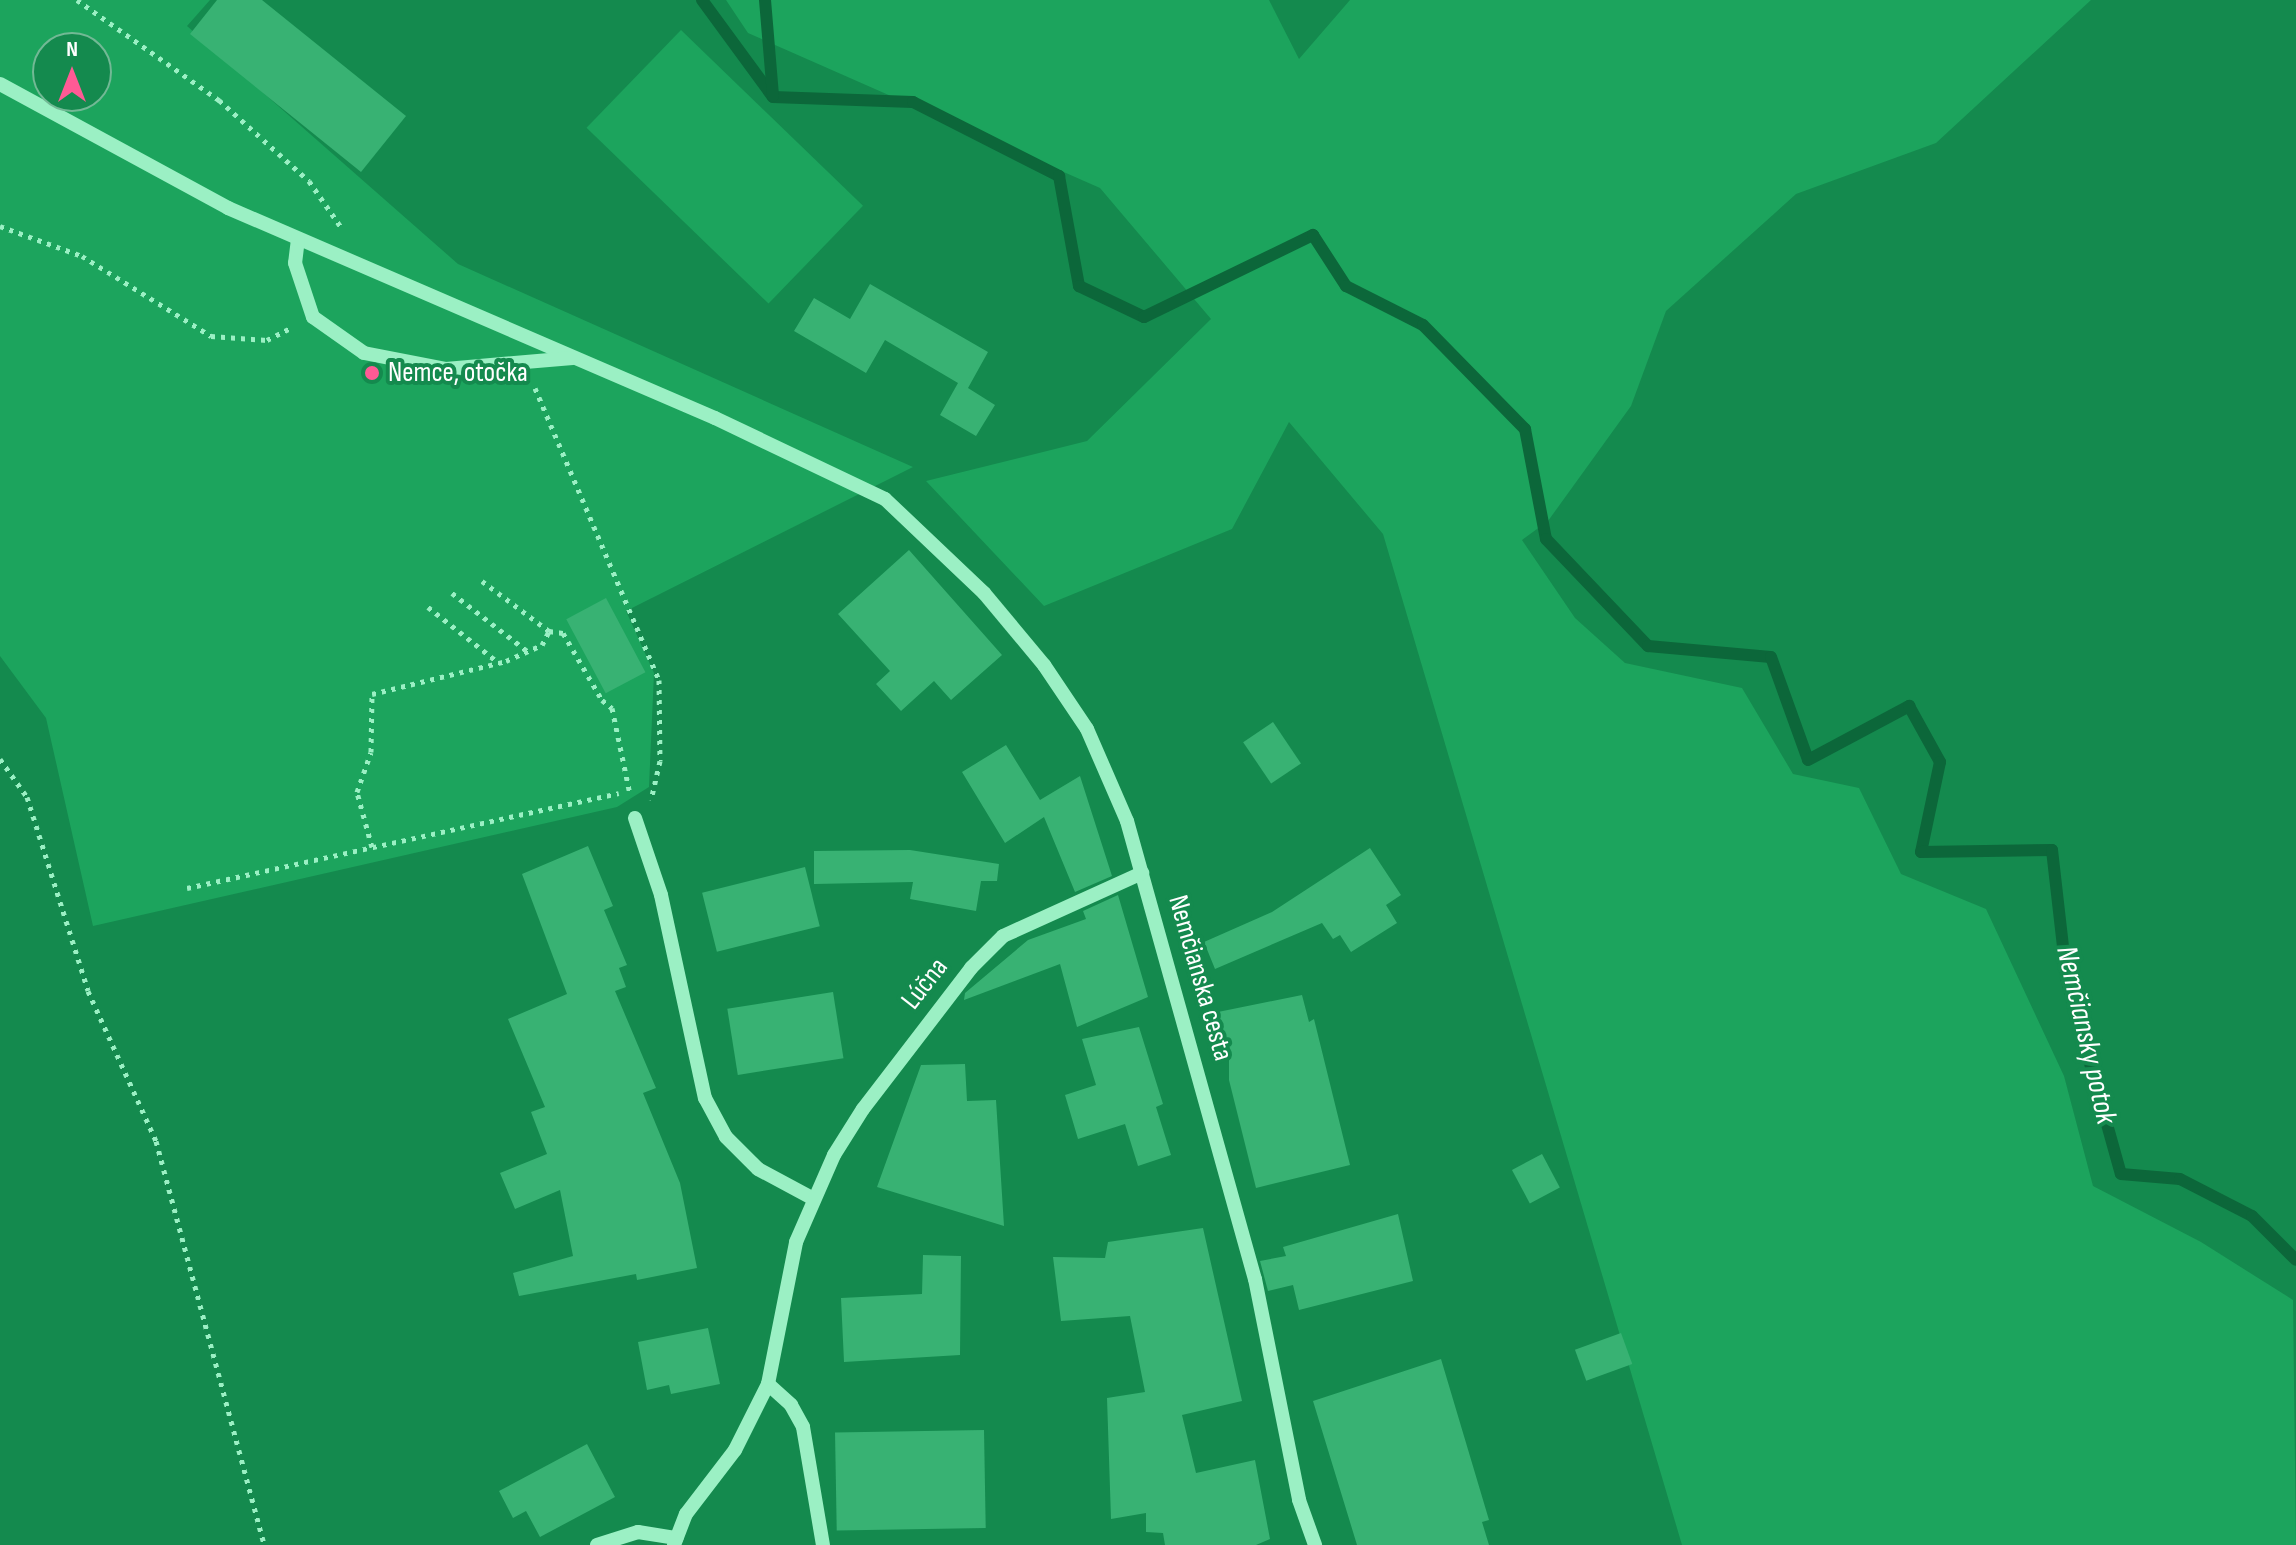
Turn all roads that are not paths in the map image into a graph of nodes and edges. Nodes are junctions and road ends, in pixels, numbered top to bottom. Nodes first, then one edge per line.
1 (0, 84) edge
2 (298, 239) junction
3 (573, 358) junction
4 (635, 818) road end
5 (1142, 873) junction
6 (812, 1198) junction
7 (768, 1384) junction
8 (675, 1541) edge
9 (597, 1545) edge
10 (823, 1545) edge
11 (1315, 1545) edge

1 - 2 street, Nemčianska cesta
2 - 3 street, Nemčianska cesta
2 - 3 street
3 - 5 street, Nemčianska cesta
4 - 6 street
5 - 6 street, Lúčna
5 - 11 street, Nemčianska cesta
6 - 7 street, Lúčna
7 - 8 street, Lúčna
7 - 10 street
8 - 9 street

